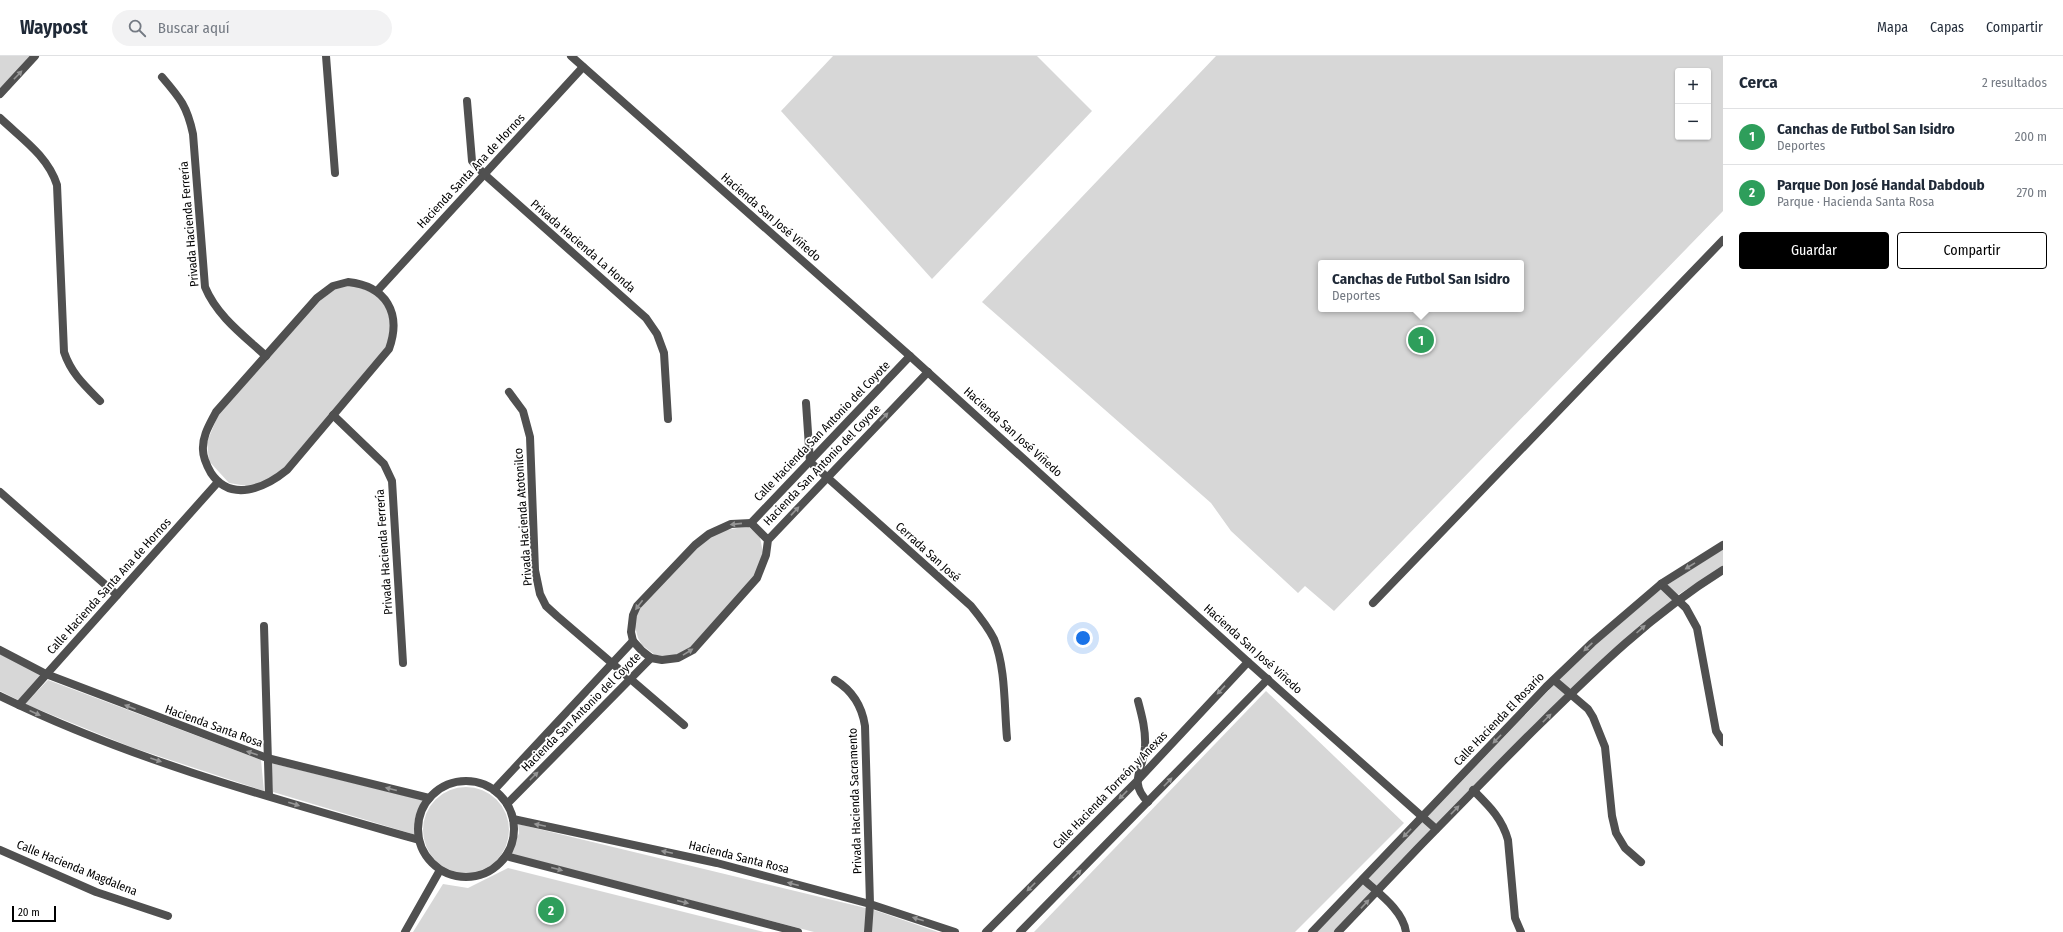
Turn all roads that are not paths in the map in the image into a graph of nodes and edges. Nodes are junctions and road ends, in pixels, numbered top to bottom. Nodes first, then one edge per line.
1 (35, 56) edge
2 (326, 56) edge
3 (571, 56) edge
4 (583, 67) junction
5 (162, 77) dead end
6 (0, 94) edge
7 (467, 101) dead end
8 (0, 118) edge
9 (335, 173) dead end
10 (484, 174) junction
11 (1723, 240) edge
12 (377, 291) junction
13 (266, 356) junction
14 (910, 356) junction
15 (928, 372) junction
16 (510, 392) dead end
17 (100, 401) dead end
18 (806, 403) dead end
19 (333, 415) junction
20 (668, 419) dead end
21 (810, 462) junction
22 (827, 477) junction
23 (218, 482) junction
24 (0, 492) edge
25 (751, 522) junction
26 (768, 540) junction
27 (1723, 545) edge
28 (1723, 570) edge
29 (1661, 584) junction
30 (116, 595) junction
31 (1677, 599) junction
32 (1373, 603) dead end
33 (264, 626) dead end
34 (633, 641) junction
35 (0, 650) edge
36 (651, 658) junction
37 (1248, 662) junction
38 (403, 663) dead end
39 (612, 664) junction
40 (46, 674) junction
41 (1268, 679) junction
42 (630, 680) junction
43 (835, 680) dead end
44 (1554, 680) junction
45 (1570, 694) junction
46 (0, 696) edge
47 (1138, 701) dead end
48 (18, 705) junction
49 (684, 726) dead end
50 (1007, 738) dead end
51 (1723, 742) edge
52 (267, 758) junction
53 (1137, 781) junction
54 (494, 790) junction
55 (1473, 790) junction
56 (269, 796) junction
57 (429, 798) junction
58 (1148, 802) junction
59 (507, 804) junction
60 (1423, 816) junction
61 (513, 819) junction
62 (1436, 829) junction
63 (419, 840) junction
64 (0, 850) edge
65 (506, 856) junction
66 (1641, 862) dead end
67 (440, 870) junction
68 (1363, 879) junction
69 (1376, 891) junction
70 (870, 904) junction
71 (168, 916) dead end
72 (405, 932) edge
73 (798, 932) edge
74 (868, 932) edge
75 (955, 932) edge
76 (986, 932) edge
77 (1020, 932) edge
78 (1312, 932) edge
79 (1338, 932) edge
80 (1406, 932) edge
81 (1521, 932) edge

6 -> 1 street
2 - 9 street
3 - 4 street, Hacienda San José Viñedo
4 - 10 street, Hacienda Santa Ana de Hornos
4 - 14 street, Hacienda San José Viñedo
5 - 13 street, Privada Hacienda Ferrería
7 - 10 street, Privada Hacienda La Honda
8 - 17 street
10 - 12 street, Hacienda Santa Ana de Hornos
10 - 20 street, Privada Hacienda La Honda
11 - 32 street
12 - 13 street
12 - 19 street
13 - 23 street
14 - 15 street, Hacienda San José Viñedo
14 - 21 street, Calle Hacienda San Antonio del Coyote
22 -> 15 street, Hacienda San Antonio del Coyote
15 - 37 street, Hacienda San José Viñedo
16 - 39 street, Privada Hacienda Atotonilco
18 - 21 street
19 - 23 street
19 - 38 street, Privada Hacienda Ferrería
21 - 22 street, Cerrada San José
21 - 25 street, Calle Hacienda San Antonio del Coyote
26 -> 22 street, Hacienda San Antonio del Coyote
22 - 50 street, Cerrada San José
23 - 30 street, Calle Hacienda Santa Ana de Hornos
24 - 30 street
25 - 26 street
25 -> 34 street
36 -> 26 street, Hacienda San Antonio del Coyote
27 -> 29 street, Calle Hacienda El Rosario
28 - 31 street
29 - 31 street
29 -> 44 street, Calle Hacienda El Rosario
30 - 40 street, Calle Hacienda Santa Ana de Hornos
45 -> 31 street
31 - 51 street
33 - 52 street
34 - 36 street
34 - 39 street
35 - 40 street, Hacienda Santa Rosa
36 - 42 street, Hacienda San Antonio del Coyote
37 - 41 street, Hacienda San José Viñedo
37 -> 53 street, Calle Hacienda Torreón y Anexas
39 - 42 street, Privada Hacienda Atotonilco
39 - 54 street
40 - 48 street, Calle Hacienda Santa Ana de Hornos
52 -> 40 street, Hacienda Santa Rosa
58 -> 41 street
41 - 60 street, Hacienda San José Viñedo
42 - 49 street, Privada Hacienda Atotonilco
59 -> 42 street, Hacienda San Antonio del Coyote
43 - 70 street, Privada Hacienda Sacramento
44 - 45 street
44 -> 60 street, Calle Hacienda El Rosario
55 -> 45 street
45 - 66 street
46 - 48 street
47 - 53 street
48 -> 56 street
52 - 56 street
57 -> 52 street, Hacienda Santa Rosa
53 - 58 street
53 -> 76 street, Calle Hacienda Torreón y Anexas
54 - 57 street
54 - 59 street
62 -> 55 street
55 - 81 street
56 -> 63 street
57 - 63 street
77 -> 58 street
59 - 61 street
60 - 62 street, Hacienda San José Viñedo
60 -> 68 street, Calle Hacienda El Rosario
61 - 65 street
70 -> 61 street, Hacienda Santa Rosa
62 - 69 street
63 - 67 street
64 - 71 street, Calle Hacienda Magdalena
65 - 67 street
65 -> 73 street
67 - 72 street
68 - 69 street
68 - 78 street, Calle Hacienda El Rosario
79 -> 69 street
69 - 80 street
70 - 74 street, Privada Hacienda Sacramento
75 -> 70 street, Hacienda Santa Rosa

